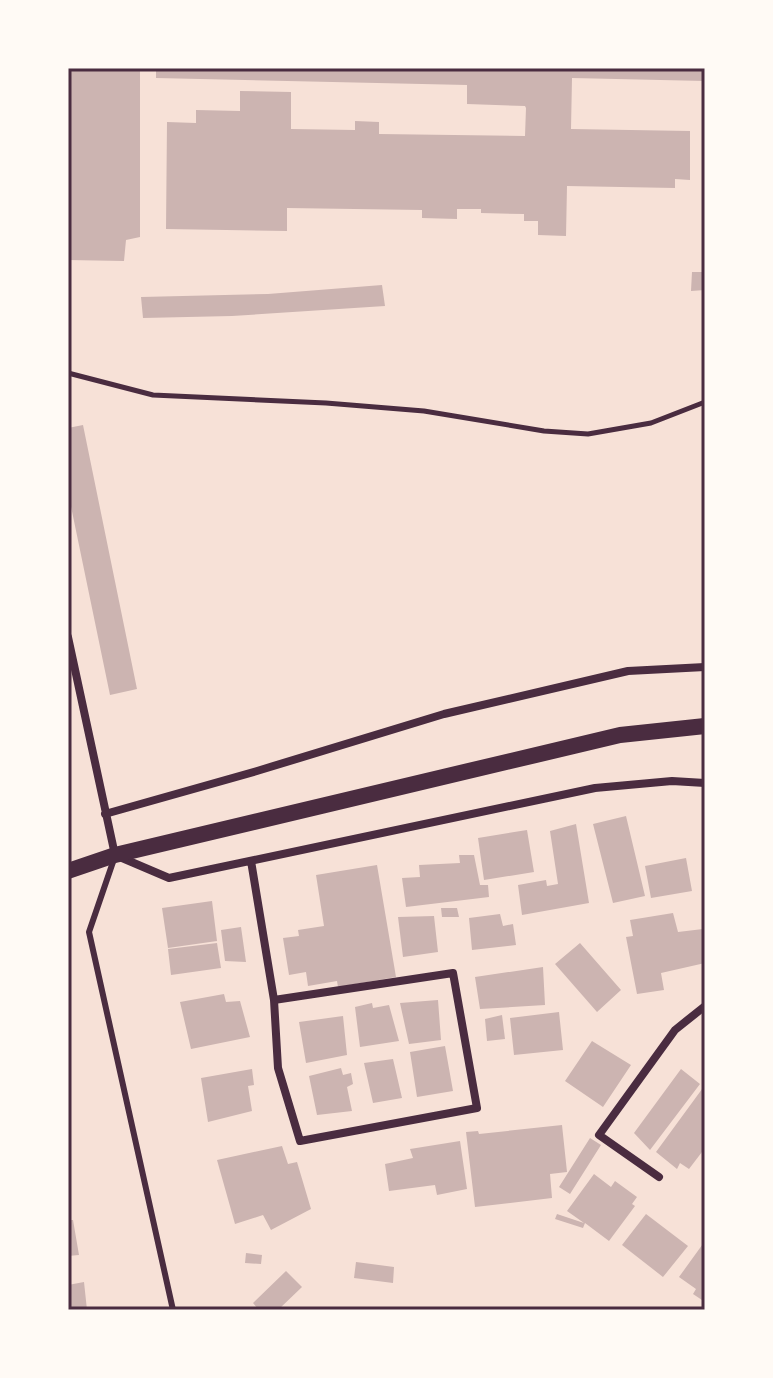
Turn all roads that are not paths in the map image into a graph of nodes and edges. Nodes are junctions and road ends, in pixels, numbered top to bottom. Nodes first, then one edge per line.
1 (68, 637) edge
2 (705, 667) edge
3 (705, 726) edge
4 (705, 783) edge
5 (105, 814) junction
6 (115, 855) junction
7 (251, 861) junction
8 (68, 871) edge
9 (274, 1000) junction
10 (705, 1006) edge
11 (659, 1177) dead end
12 (173, 1310) edge

1 - 5 street
2 - 5 street
3 - 6 main road
4 - 7 street
5 - 6 street
6 - 7 street
6 - 8 main road
6 - 12 lane
7 - 9 street
9 - 9 street
10 - 11 street

